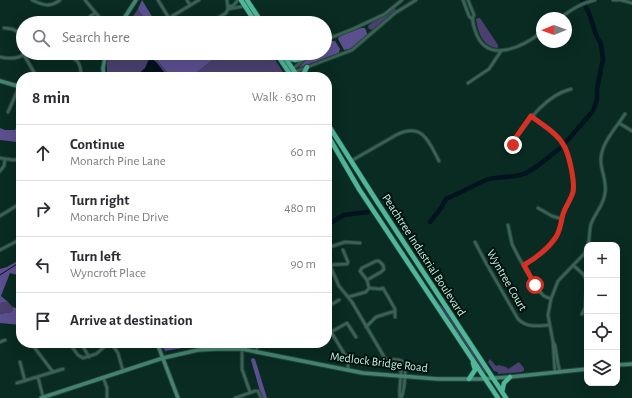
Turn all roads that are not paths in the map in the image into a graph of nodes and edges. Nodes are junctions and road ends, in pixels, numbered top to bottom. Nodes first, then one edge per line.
1 (32, 0) edge
2 (60, 0) edge
3 (85, 0) edge
4 (136, 0) edge
5 (158, 0) edge
6 (187, 0) edge
7 (199, 0) edge
8 (227, 0) edge
9 (240, 0) edge
10 (247, 0) edge
11 (402, 0) edge
12 (416, 0) edge
13 (463, 0) edge
14 (468, 0) edge
15 (596, 0) edge
16 (612, 0) edge
17 (621, 0) edge
18 (632, 3) edge
19 (190, 5) junction
20 (236, 6) junction
21 (245, 6) junction
22 (228, 7) junction
23 (568, 12) edge
24 (95, 13) junction
25 (91, 16) edge
26 (97, 16) edge
27 (126, 16) edge
28 (168, 16) edge
29 (172, 16) edge
30 (221, 16) edge
31 (251, 16) edge
32 (257, 16) edge
33 (472, 19) junction
34 (4, 28) dead end
35 (16, 31) edge
36 (536, 36) edge
37 (332, 38) edge
38 (501, 51) junction
39 (0, 57) edge
40 (16, 58) edge
41 (332, 58) edge
42 (28, 60) edge
43 (76, 60) edge
44 (105, 60) edge
45 (281, 60) edge
46 (287, 60) edge
47 (303, 60) edge
48 (326, 60) edge
49 (295, 67) dead end
50 (307, 67) junction
51 (297, 71) dead end
52 (34, 72) edge
53 (81, 72) edge
54 (104, 72) edge
55 (289, 72) edge
56 (295, 72) edge
57 (304, 72) edge
58 (0, 81) edge
59 (468, 84) dead end
60 (16, 85) edge
61 (571, 90) dead end
62 (16, 95) edge
63 (8, 112) dead end
64 (625, 114) dead end
65 (531, 116) junction
66 (619, 123) junction
67 (332, 131) edge
68 (632, 131) edge
69 (332, 142) edge
70 (513, 145) dead end
71 (0, 158) edge
72 (6, 159) junction
73 (16, 160) edge
74 (351, 161) junction
75 (439, 161) dead end
76 (0, 171) edge
77 (16, 206) edge
78 (538, 208) dead end
79 (0, 216) edge
80 (562, 219) junction
81 (508, 225) dead end
82 (16, 242) edge
83 (475, 242) dead end
84 (589, 242) edge
85 (360, 243) dead end
86 (332, 246) edge
87 (0, 250) edge
88 (343, 250) dead end
89 (584, 254) edge
90 (332, 265) edge
91 (524, 265) junction
92 (573, 265) junction
93 (332, 271) edge
94 (585, 278) edge
95 (367, 280) junction
96 (369, 288) junction
97 (348, 297) junction
98 (551, 299) junction
99 (339, 300) dead end
100 (332, 304) edge
101 (584, 310) edge
102 (395, 311) junction
103 (582, 314) dead end
104 (395, 318) dead end
105 (550, 324) junction
106 (366, 327) junction
107 (332, 331) edge
108 (332, 334) edge
109 (356, 337) dead end
110 (5, 340) dead end
111 (0, 342) edge
112 (553, 342) junction
113 (35, 348) edge
114 (72, 348) edge
115 (84, 348) edge
116 (104, 348) edge
117 (114, 348) edge
118 (159, 348) edge
119 (257, 348) edge
120 (217, 349) joint
121 (242, 349) junction
122 (256, 352) junction
123 (89, 357) junction
124 (163, 358) junction
125 (472, 359) junction
126 (348, 360) junction
127 (398, 360) junction
128 (20, 362) dead end
129 (371, 362) dead end
130 (632, 364) edge
131 (620, 365) edge
132 (63, 369) dead end
133 (584, 369) edge
134 (348, 370) junction
135 (123, 371) junction
136 (52, 372) junction
137 (560, 372) junction
138 (555, 373) junction
139 (38, 377) junction
140 (103, 377) junction
141 (400, 377) junction
142 (405, 377) junction
143 (510, 377) junction
144 (493, 378) junction
145 (469, 379) junction
146 (485, 379) junction
147 (25, 381) junction
148 (17, 384) dead end
149 (250, 392) junction
150 (502, 392) junction
151 (42, 398) edge
152 (108, 398) edge
153 (178, 398) edge
154 (235, 398) edge
155 (261, 398) edge
156 (401, 398) edge
157 (498, 398) edge
158 (506, 398) edge

1 - 2 street
3 - 24 street
4 - 27 main road
5 - 28 street
6 - 19 street
7 - 19 street
8 - 22 street
9 - 20 street
9 - 21 highway
10 - 32 highway
11 - 37 street
12 - 41 street
13 - 33 street
14 - 33 street
15 - 23 street
16 - 17 street
17 - 18 street
19 - 29 street
20 - 21 street
20 - 22 street
21 - 31 highway
22 - 30 street
24 - 25 street
24 - 26 street
33 - 38 street
34 - 35 street
36 - 38 street
38 - 59 street
39 - 40 street
42 - 52 street
43 - 53 street
44 - 54 main road
45 - 55 highway
46 - 56 highway
47 - 49 street
48 - 50 street
50 - 51 street
50 - 57 highway
58 - 60 main road
61 - 65 street
62 - 63 street
64 - 66 street
65 - 70 street
65 - 80 street
66 - 68 street
66 - 84 street
67 - 74 highway, Peachtree Industrial Boulevard
69 - 125 highway, Peachtree Industrial Boulevard
71 - 72 street
72 - 73 street
72 - 76 street
74 - 75 street
74 - 144 highway, Peachtree Industrial Boulevard
77 - 79 street
78 - 80 street
80 - 91 street
81 - 91 street
82 - 87 street
83 - 105 street, Wyntree Court
85 - 86 street
88 - 90 street
89 - 92 street
91 - 98 street
92 - 94 street
92 - 98 street
93 - 97 street
95 - 95 street
95 - 96 street
96 - 97 street
96 - 102 street
97 - 106 street
98 - 105 street
99 - 100 street
101 - 103 street
102 - 104 street
102 - 106 street
105 - 112 street
106 - 127 street
107 - 109 street
108 - 126 street
110 - 111 street
112 - 137 street
112 - 138 street
113 - 136 street
114 - 123 street
115 - 123 street
116 - 123 street
117 - 135 street
118 - 124 main road
119 - 122 street
120 - 121 main road, Medlock Bridge Road
120 - 124 main road, Medlock Bridge Road
121 - 122 main road, Medlock Bridge Road
121 - 149 street
122 - 134 main road, Medlock Bridge Road
124 - 135 main road, Medlock Bridge Road
124 - 153 main road
125 - 145 highway
125 - 146 highway, Peachtree Industrial Boulevard
126 - 129 street
126 - 134 street
127 - 141 street
127 - 142 street
128 - 147 street
130 - 131 main road
132 - 136 street
133 - 137 main road, Medlock Bridge Road
134 - 141 main road, Medlock Bridge Road
135 - 140 main road, Medlock Bridge Road
136 - 139 street
137 - 138 main road, Medlock Bridge Road
138 - 143 main road, Medlock Bridge Road
139 - 147 street
139 - 151 street
140 - 151 main road, Medlock Bridge Road
140 - 152 street
141 - 142 main road, Medlock Bridge Road
141 - 156 street
142 - 145 main road, Medlock Bridge Road
142 - 156 street
143 - 144 main road, Medlock Bridge Road
143 - 150 highway
144 - 146 main road, Medlock Bridge Road
144 - 150 highway, Peachtree Industrial Boulevard
145 - 146 main road, Medlock Bridge Road
146 - 157 highway, Peachtree Industrial Boulevard
147 - 148 street
149 - 154 street
149 - 155 street
150 - 158 highway, Peachtree Industrial Boulevard

